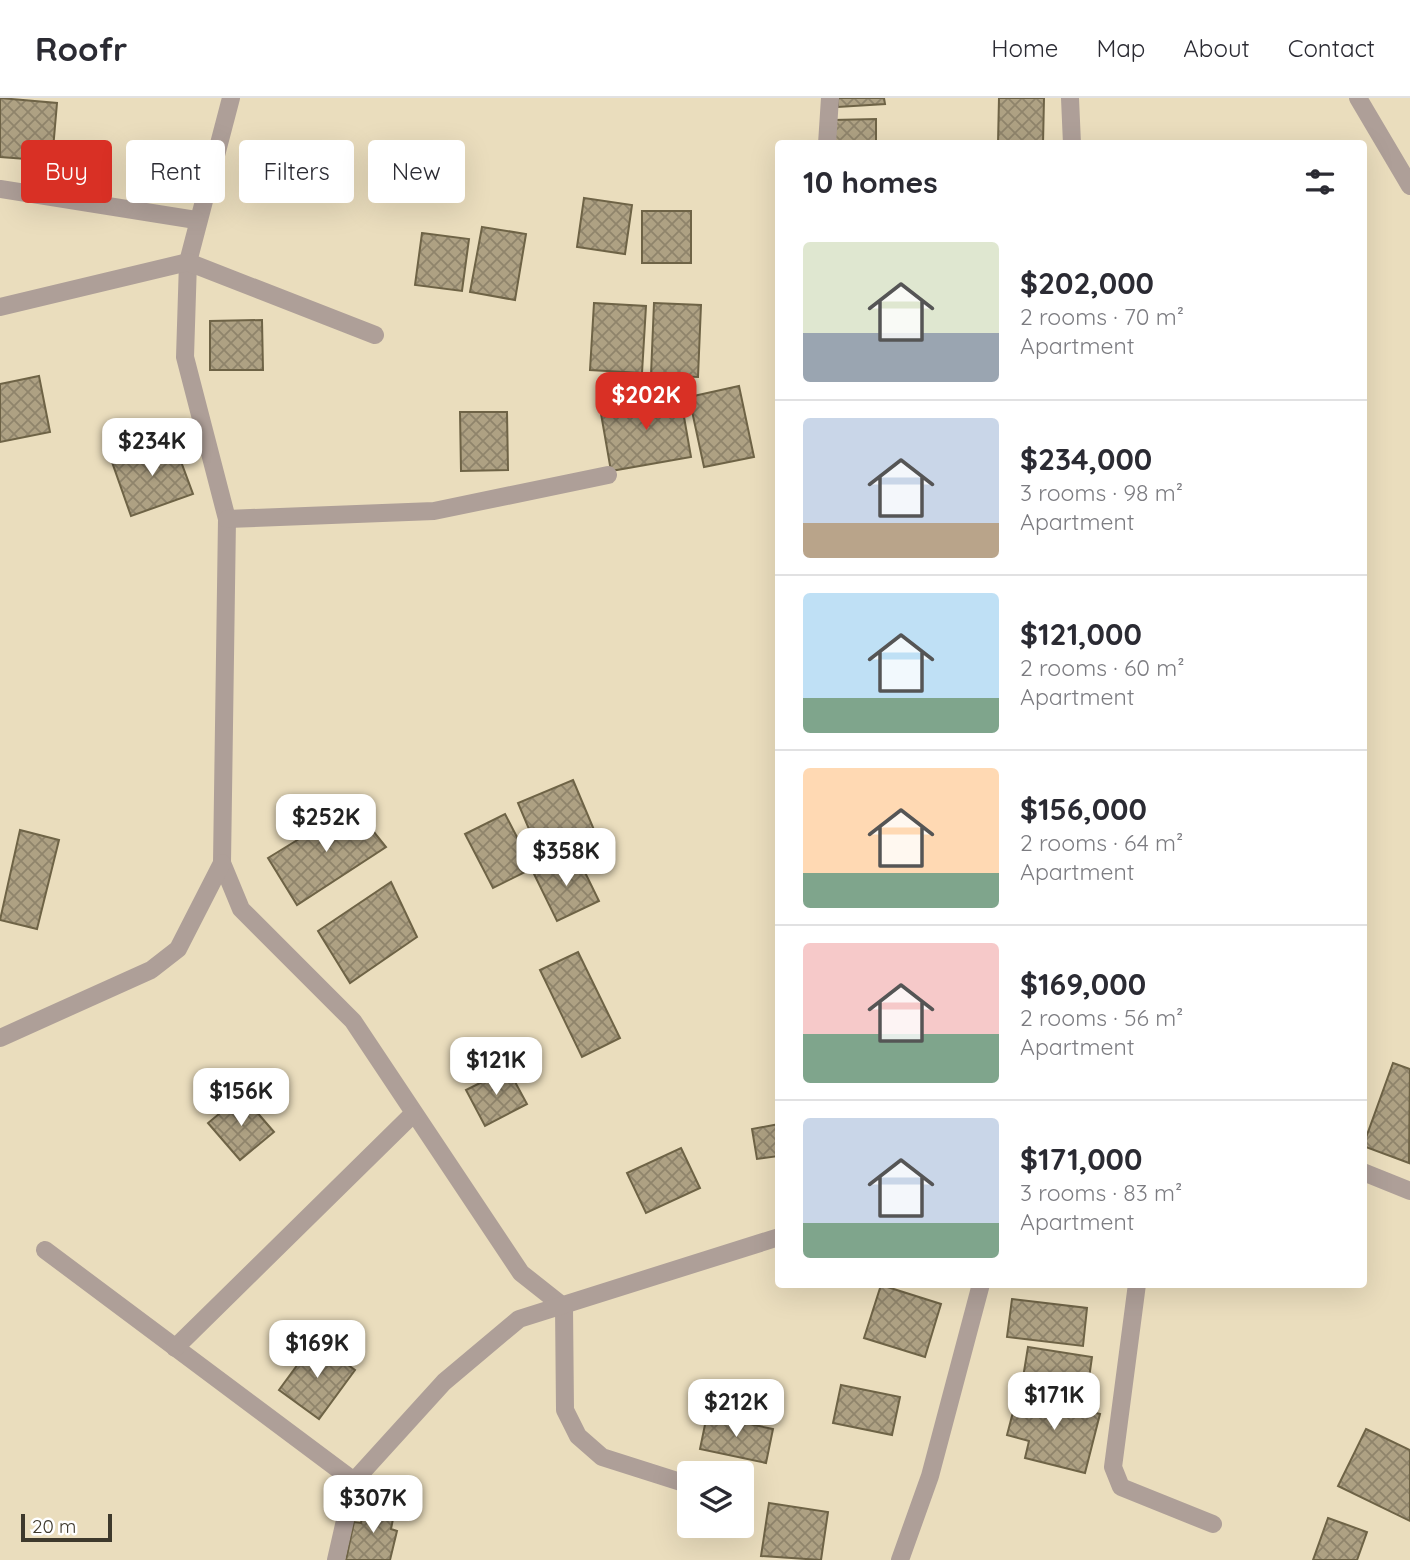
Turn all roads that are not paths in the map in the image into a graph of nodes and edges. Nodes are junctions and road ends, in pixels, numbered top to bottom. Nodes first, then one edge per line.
1 (231, 98) edge
2 (830, 98) edge
3 (1070, 98) edge
4 (1358, 98) edge
5 (827, 140) edge
6 (1072, 140) edge
7 (1410, 186) edge
8 (0, 189) edge
9 (197, 220) junction
10 (188, 262) junction
11 (0, 307) edge
12 (375, 335) dead end
13 (608, 475) dead end
14 (227, 519) junction
15 (222, 863) junction
16 (0, 1038) edge
17 (413, 1114) junction
18 (1367, 1174) edge
19 (1410, 1191) edge
20 (775, 1238) edge
21 (45, 1250) dead end
22 (980, 1288) edge
23 (1136, 1288) edge
24 (564, 1307) junction
25 (174, 1348) junction
26 (354, 1481) junction
27 (677, 1481) edge
28 (1213, 1524) dead end
29 (336, 1560) edge
30 (900, 1560) edge

1 - 9 street
2 - 5 street
3 - 6 street
4 - 7 street
8 - 9 street
9 - 10 street
10 - 11 street
10 - 12 street
10 - 14 street
13 - 14 street
14 - 15 street
15 - 16 street
15 - 17 street
17 - 24 street
17 - 25 street
18 - 19 street
20 - 24 street
21 - 25 street
22 - 30 street
23 - 28 street
24 - 26 street
24 - 27 street
25 - 26 street
26 - 29 street

